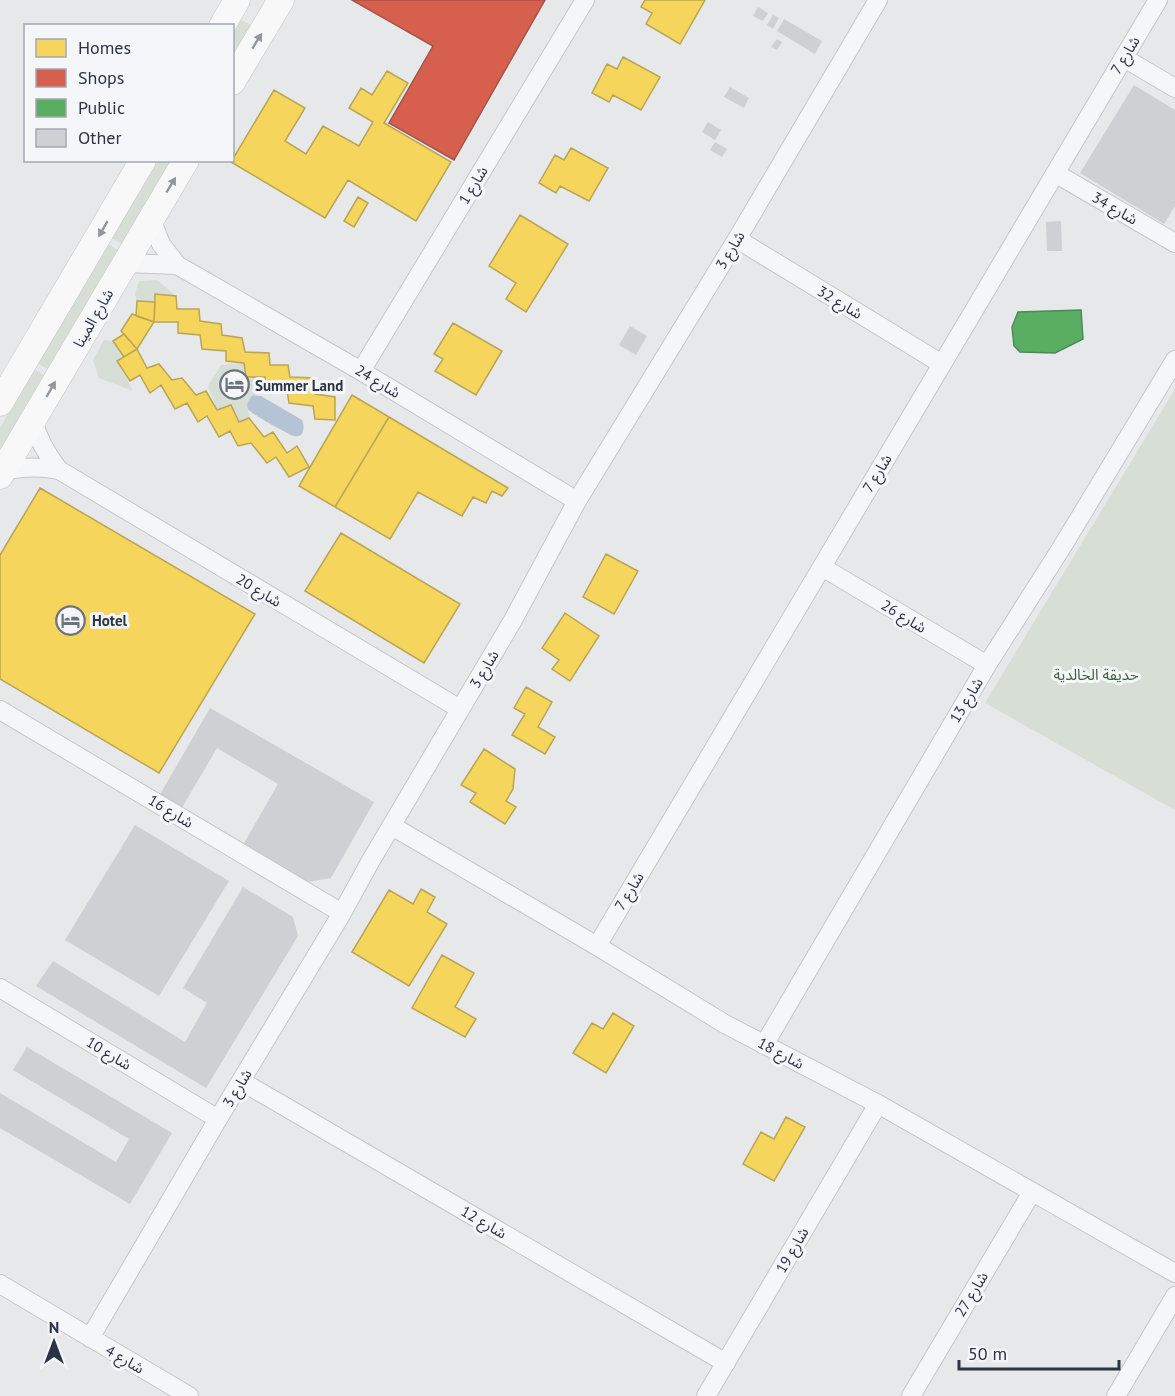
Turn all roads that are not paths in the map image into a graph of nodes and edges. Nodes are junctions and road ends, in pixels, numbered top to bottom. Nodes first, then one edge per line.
1 (237, 0) edge
2 (281, 0) edge
3 (585, 0) edge
4 (878, 0) edge
5 (1158, 0) edge
6 (223, 24) edge
7 (1124, 58) junction
8 (234, 79) edge
9 (1175, 87) edge
10 (142, 162) edge
11 (185, 162) edge
12 (1055, 173) junction
13 (151, 219) junction
14 (737, 239) junction
15 (1175, 243) edge
16 (125, 263) junction
17 (177, 265) junction
18 (1175, 360) edge
19 (942, 364) junction
20 (361, 370) junction
21 (0, 403) edge
22 (33, 420) junction
23 (59, 470) junction
24 (1, 474) edge
25 (577, 501) junction
26 (822, 567) junction
27 (987, 665) junction
28 (460, 709) junction
29 (0, 710) edge
30 (392, 826) junction
31 (342, 913) junction
32 (597, 946) junction
33 (0, 988) edge
34 (764, 1044) junction
35 (241, 1081) junction
36 (878, 1104) junction
37 (218, 1119) junction
38 (1032, 1192) junction
39 (1175, 1273) edge
40 (0, 1284) edge
41 (1175, 1296) edge
42 (90, 1338) junction
43 (726, 1363) junction
44 (189, 1396) edge
45 (706, 1396) edge
46 (911, 1396) edge
47 (1116, 1396) edge

1 - 6 main road
8 -> 2 main road
3 - 20 street, شارع 1
4 - 14 street, شارع 3
5 - 7 street, شارع 7
7 - 9 street
7 - 12 street, شارع 7
10 -> 21 main road
13 -> 11 main road, شارع المينا
12 - 15 street, شارع 34
12 - 19 street, شارع 7
13 - 16 main road, شارع المينا
13 - 17 street, شارع 24
14 - 19 street, شارع 32
14 - 25 street, شارع 3
16 - 17 street, شارع 24
22 -> 16 main road, شارع المينا
17 - 20 street, شارع 24
18 - 27 street, شارع 13
19 - 26 street, شارع 7
20 - 25 street, شارع 24
22 - 23 street, شارع 20
22 - 24 main road, شارع المينا
23 - 24 street, شارع 20
23 - 28 street, شارع 20
25 - 28 street, شارع 3
26 - 27 street, شارع 26
26 - 32 street, شارع 7
27 - 34 street, شارع 13
28 - 30 street, شارع 3
29 - 31 street, شارع 16
30 - 31 street, شارع 3
30 - 32 street, شارع 18
31 - 35 street, شارع 3
32 - 34 street, شارع 18
33 - 37 street, شارع 10
34 - 36 street, شارع 18
35 - 37 street, شارع 3
35 - 43 street, شارع 12
36 - 38 street, شارع 18
36 - 43 street, شارع 19
37 - 42 street, شارع 3
38 - 39 street, شارع 18
38 - 46 street, شارع 27
40 - 42 street, شارع 4
41 - 47 street
42 - 44 street, شارع 4
43 - 45 street, شارع 19

